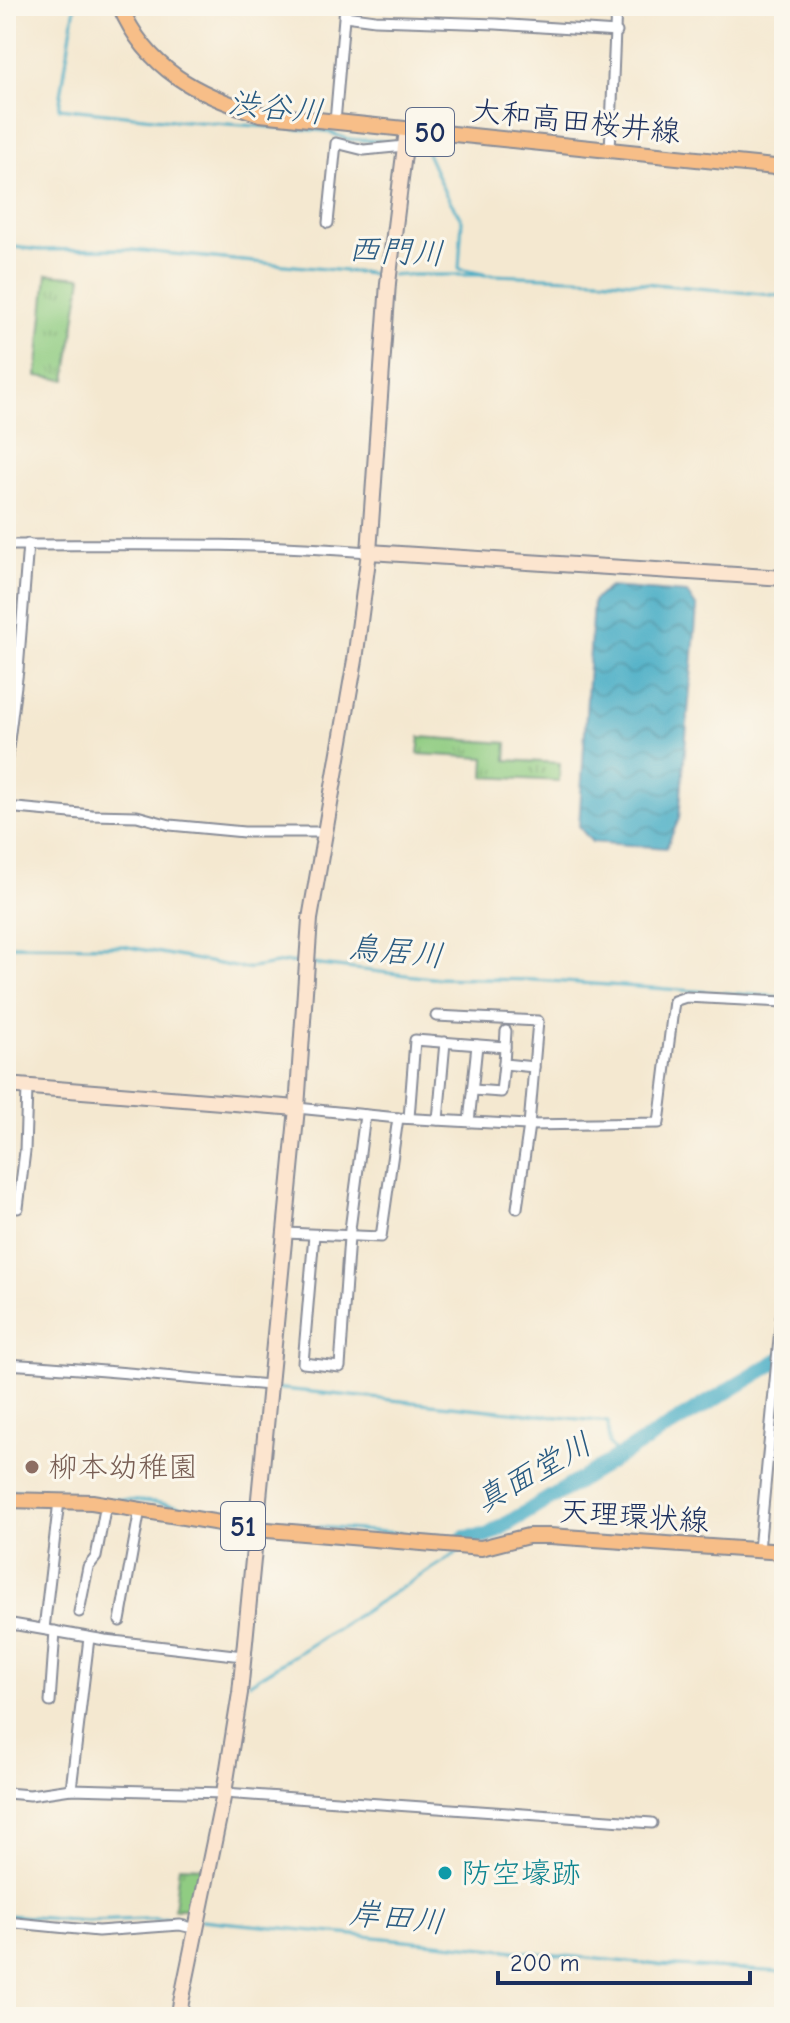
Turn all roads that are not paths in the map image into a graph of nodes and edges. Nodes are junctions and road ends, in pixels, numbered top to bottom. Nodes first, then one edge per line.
1 (120, 6) edge
2 (616, 6) edge
3 (345, 11) edge
4 (617, 32) junction
5 (335, 122) junction
6 (406, 138) junction
7 (610, 151) junction
8 (784, 168) edge
9 (328, 223) dead end
10 (28, 544) junction
11 (6, 545) edge
12 (369, 552) junction
13 (784, 578) edge
14 (6, 764) edge
15 (6, 807) edge
16 (326, 832) junction
17 (784, 1002) edge
18 (436, 1016) dead end
19 (506, 1031) dead end
20 (445, 1042) junction
21 (477, 1045) junction
22 (505, 1047) junction
23 (504, 1064) junction
24 (534, 1067) junction
25 (6, 1085) edge
26 (27, 1088) junction
27 (473, 1090) junction
28 (297, 1108) junction
29 (365, 1115) junction
30 (398, 1118) junction
31 (409, 1118) junction
32 (438, 1120) junction
33 (469, 1122) junction
34 (529, 1125) junction
35 (18, 1208) dead end
36 (517, 1208) dead end
37 (285, 1233) junction
38 (314, 1235) junction
39 (349, 1237) junction
40 (784, 1286) edge
41 (6, 1364) edge
42 (780, 1371) edge
43 (269, 1385) junction
44 (6, 1500) edge
45 (59, 1501) junction
46 (106, 1504) junction
47 (140, 1509) junction
48 (256, 1529) junction
49 (759, 1550) junction
50 (784, 1552) edge
51 (79, 1612) dead end
52 (120, 1621) dead end
53 (6, 1623) edge
54 (44, 1629) junction
55 (55, 1631) junction
56 (89, 1638) junction
57 (243, 1656) junction
58 (50, 1702) dead end
59 (71, 1789) junction
60 (6, 1793) edge
61 (224, 1793) junction
62 (652, 1823) dead end
63 (6, 1922) edge
64 (198, 1922) junction
65 (178, 2017) edge

1 - 5 main road, 大和高田桜井線 / 50
2 - 4 street
3 - 4 street
3 - 5 street
4 - 7 street
5 - 6 main road, 大和高田桜井線 / 50
6 - 7 main road, 大和高田桜井線 / 50
6 - 9 street
6 - 12 street
7 - 8 main road, 大和高田桜井線 / 50
10 - 11 street
10 - 12 street
10 - 14 street
12 - 13 street
12 - 16 street
15 - 16 street
16 - 28 street
17 - 34 street
18 - 24 street
19 - 22 street
20 - 21 street
20 - 31 street
20 - 32 street
21 - 22 street
21 - 27 street
22 - 23 street
23 - 24 street
23 - 27 street
24 - 34 street
25 - 26 street
26 - 28 street
26 - 35 street
27 - 33 street
28 - 29 street
28 - 37 street
29 - 30 street
29 - 39 street
30 - 31 street
30 - 39 street
31 - 32 street
32 - 33 street
33 - 34 street
34 - 36 street
37 - 38 street
37 - 43 street
38 - 39 street
38 - 39 street
40 - 42 street
41 - 43 street
42 - 49 street
43 - 48 street
44 - 45 main road, 天理環状線 / 51
45 - 46 main road, 天理環状線 / 51
45 - 54 street
46 - 47 main road, 天理環状線 / 51
46 - 51 street
47 - 48 main road, 天理環状線 / 51
47 - 52 street
48 - 49 main road, 天理環状線 / 51
48 - 57 street
49 - 50 main road, 天理環状線 / 51
53 - 54 street
54 - 55 street
55 - 56 street
55 - 58 street
56 - 57 street
56 - 59 street
57 - 61 street
59 - 60 street
59 - 61 street
61 - 62 street
61 - 64 street
63 - 64 street
64 - 65 street

